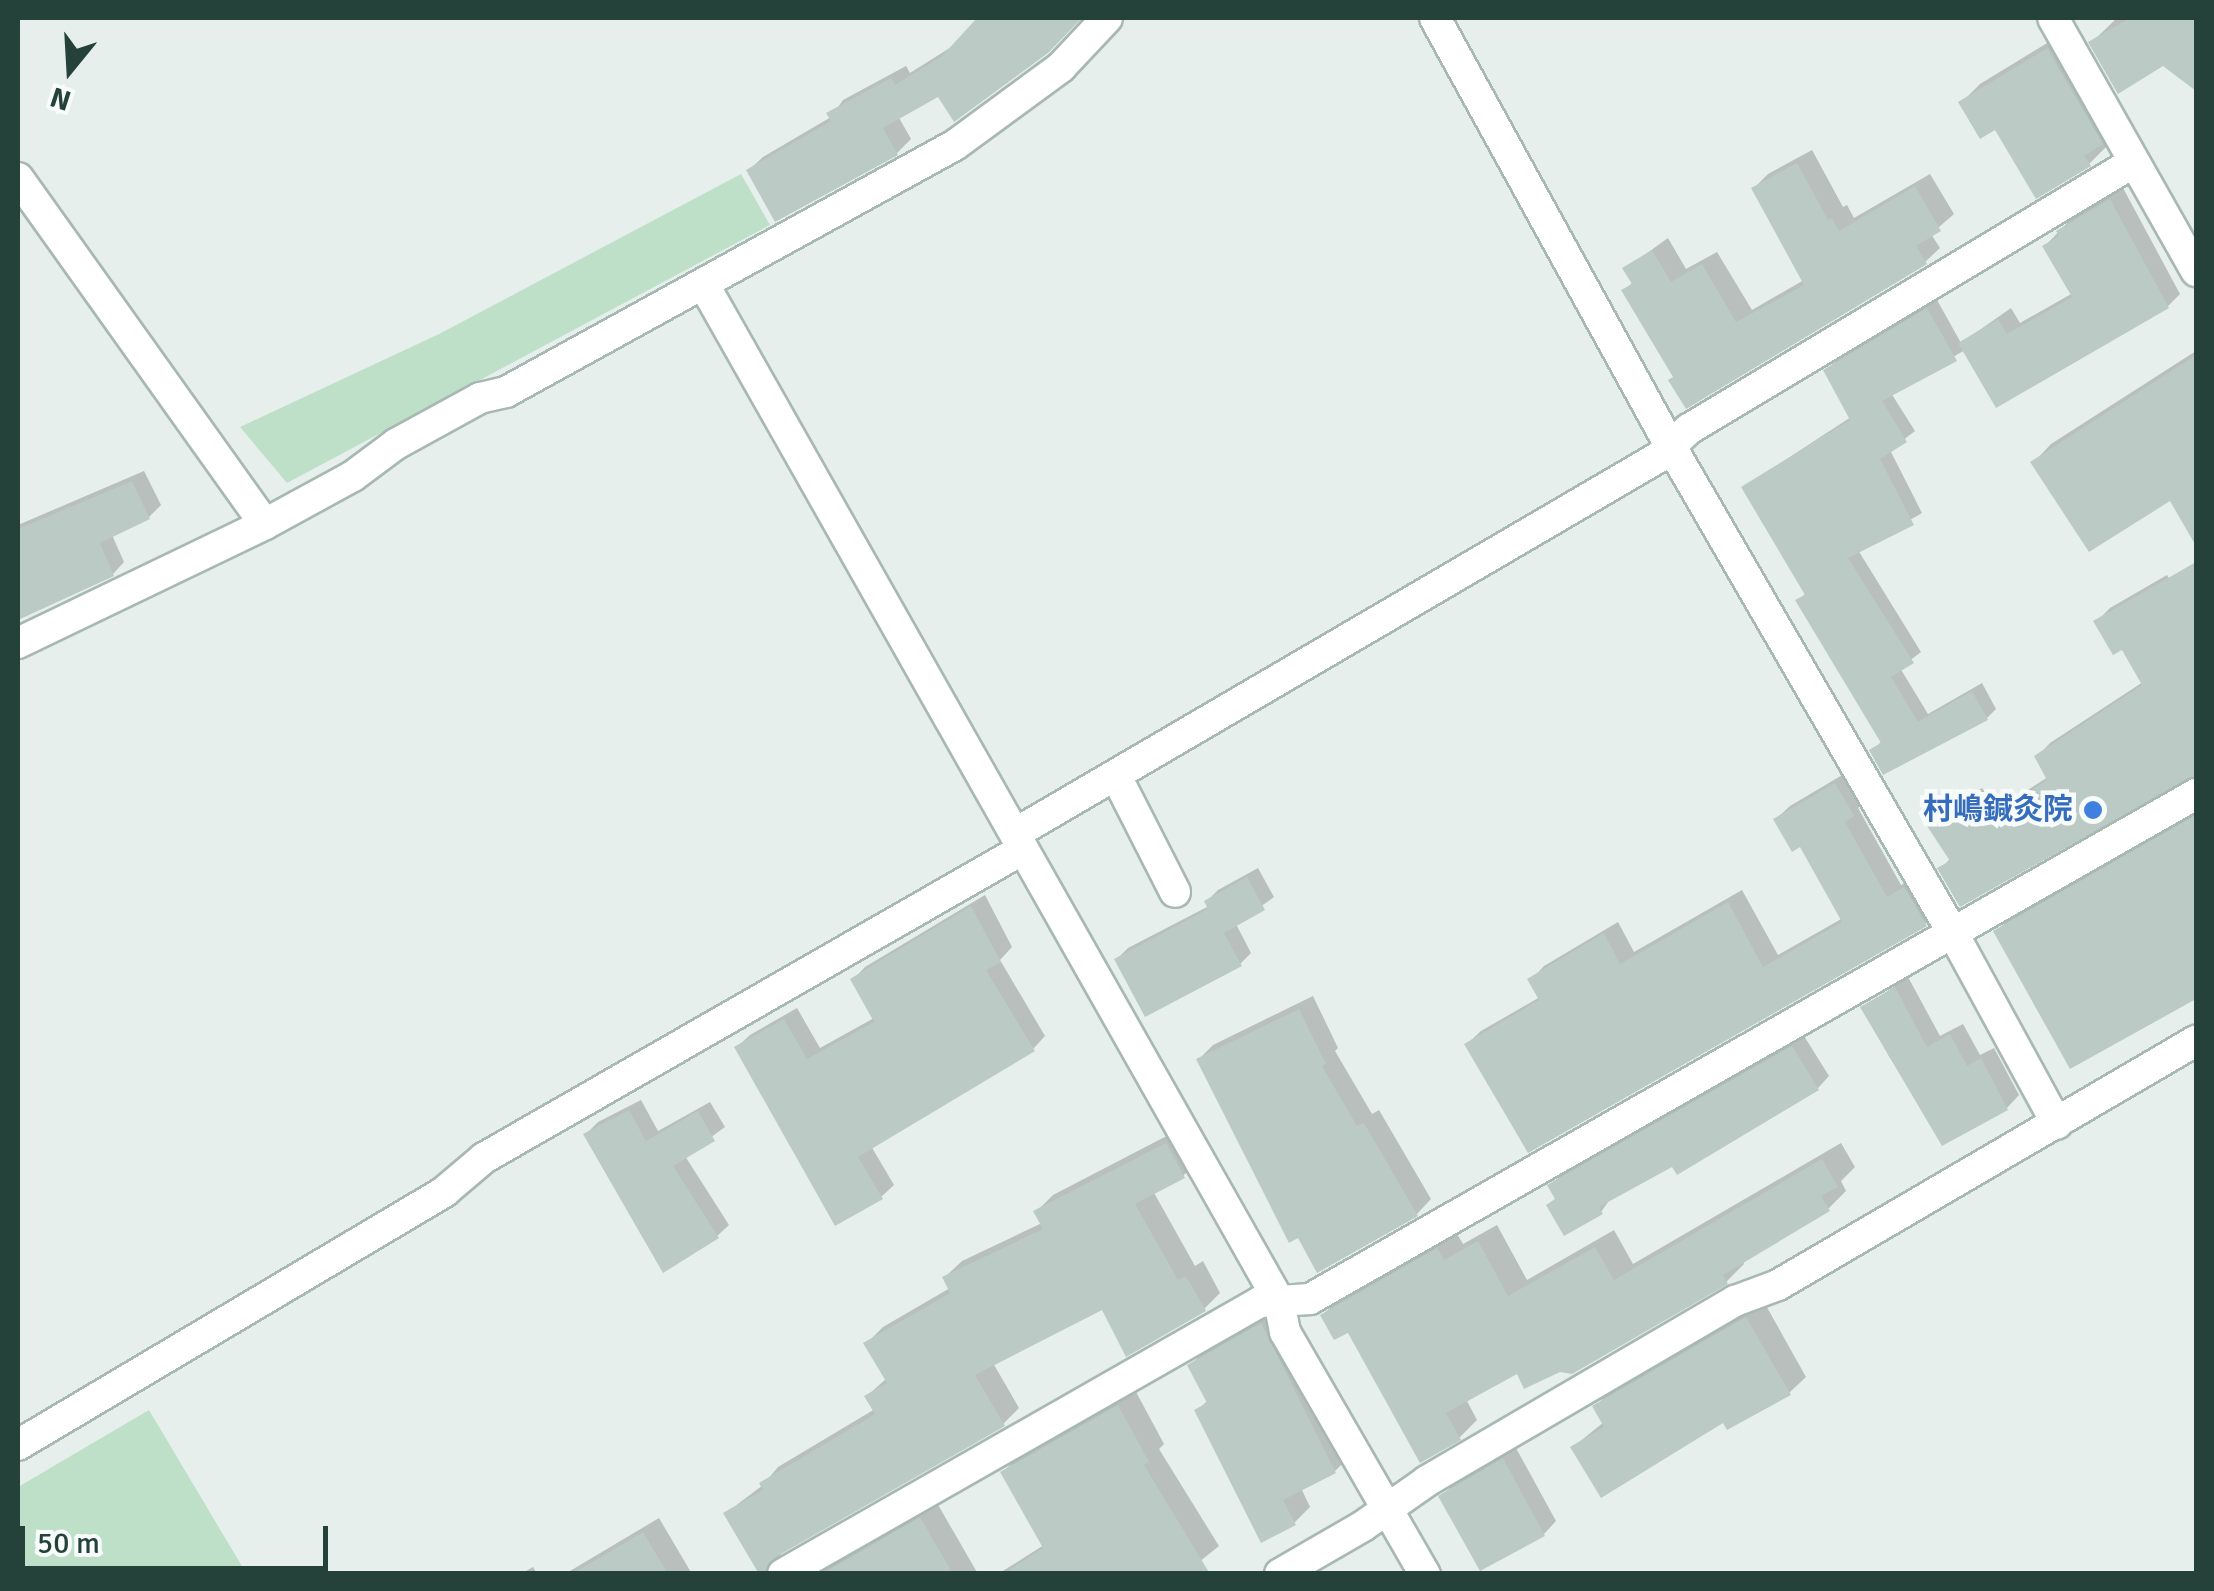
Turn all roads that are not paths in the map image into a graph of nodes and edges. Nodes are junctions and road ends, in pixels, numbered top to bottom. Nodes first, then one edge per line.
1 (1107, 18) edge
2 (1435, 18) edge
3 (2053, 18) edge
4 (2134, 162) junction
5 (18, 178) edge
6 (2196, 271) edge
7 (704, 284) junction
8 (1670, 445) junction
9 (266, 524) junction
10 (18, 643) edge
11 (1116, 776) junction
12 (2196, 794) edge
13 (1019, 841) junction
14 (1174, 892) dead end
15 (1954, 935) junction
16 (2196, 1041) edge
17 (2057, 1124) junction
18 (1279, 1301) junction
19 (18, 1445) edge
20 (1386, 1505) junction
21 (783, 1574) edge
22 (1280, 1574) edge
23 (1424, 1574) edge

1 - 7 street
2 - 8 street
3 - 4 street
4 - 6 street
4 - 8 street
5 - 9 street
7 - 9 street
7 - 13 street
8 - 11 street
8 - 15 street
9 - 10 street
11 - 13 street
11 - 14 street
12 - 15 street
13 - 18 street
13 - 19 street
15 - 17 street
15 - 18 street
16 - 17 street
17 - 20 street
18 - 20 street
18 - 21 street
20 - 22 street
20 - 23 street

